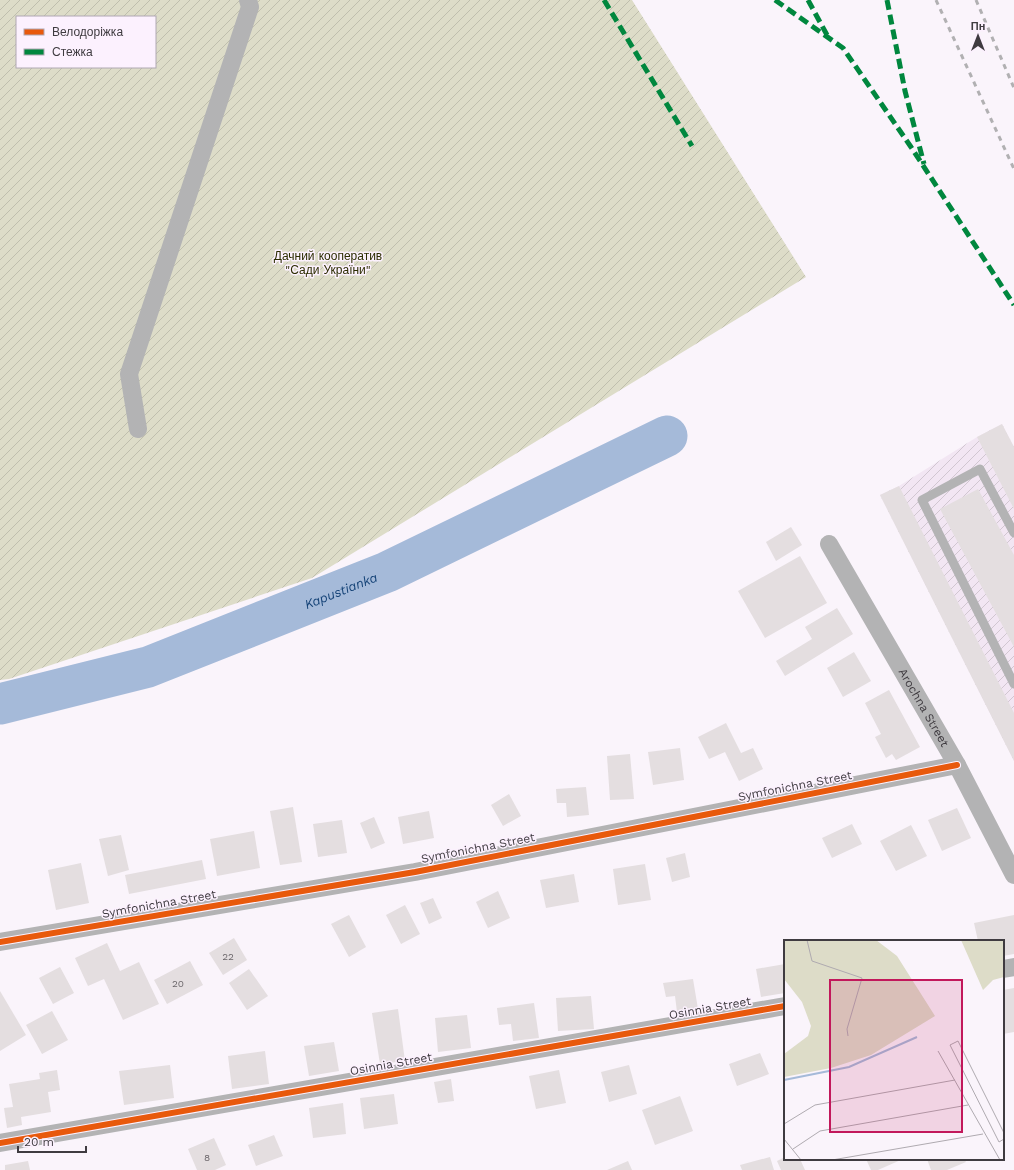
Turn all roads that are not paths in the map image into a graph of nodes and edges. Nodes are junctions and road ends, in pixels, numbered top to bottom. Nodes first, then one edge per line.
1 (248, 0) edge
2 (138, 429) dead end
3 (1014, 534) edge
4 (829, 544) dead end
5 (1014, 684) edge
6 (957, 765) junction
7 (1014, 875) edge
8 (0, 942) edge
9 (1014, 967) edge
10 (1004, 969) edge
11 (784, 1006) edge
12 (0, 1143) edge

1 - 2 street
3 - 5 lane
4 - 6 street, Arochna Street
6 - 7 street, Arochna Street
6 - 8 street, Symfonichna Street
9 - 10 street
11 - 12 street, Osinnia Street

